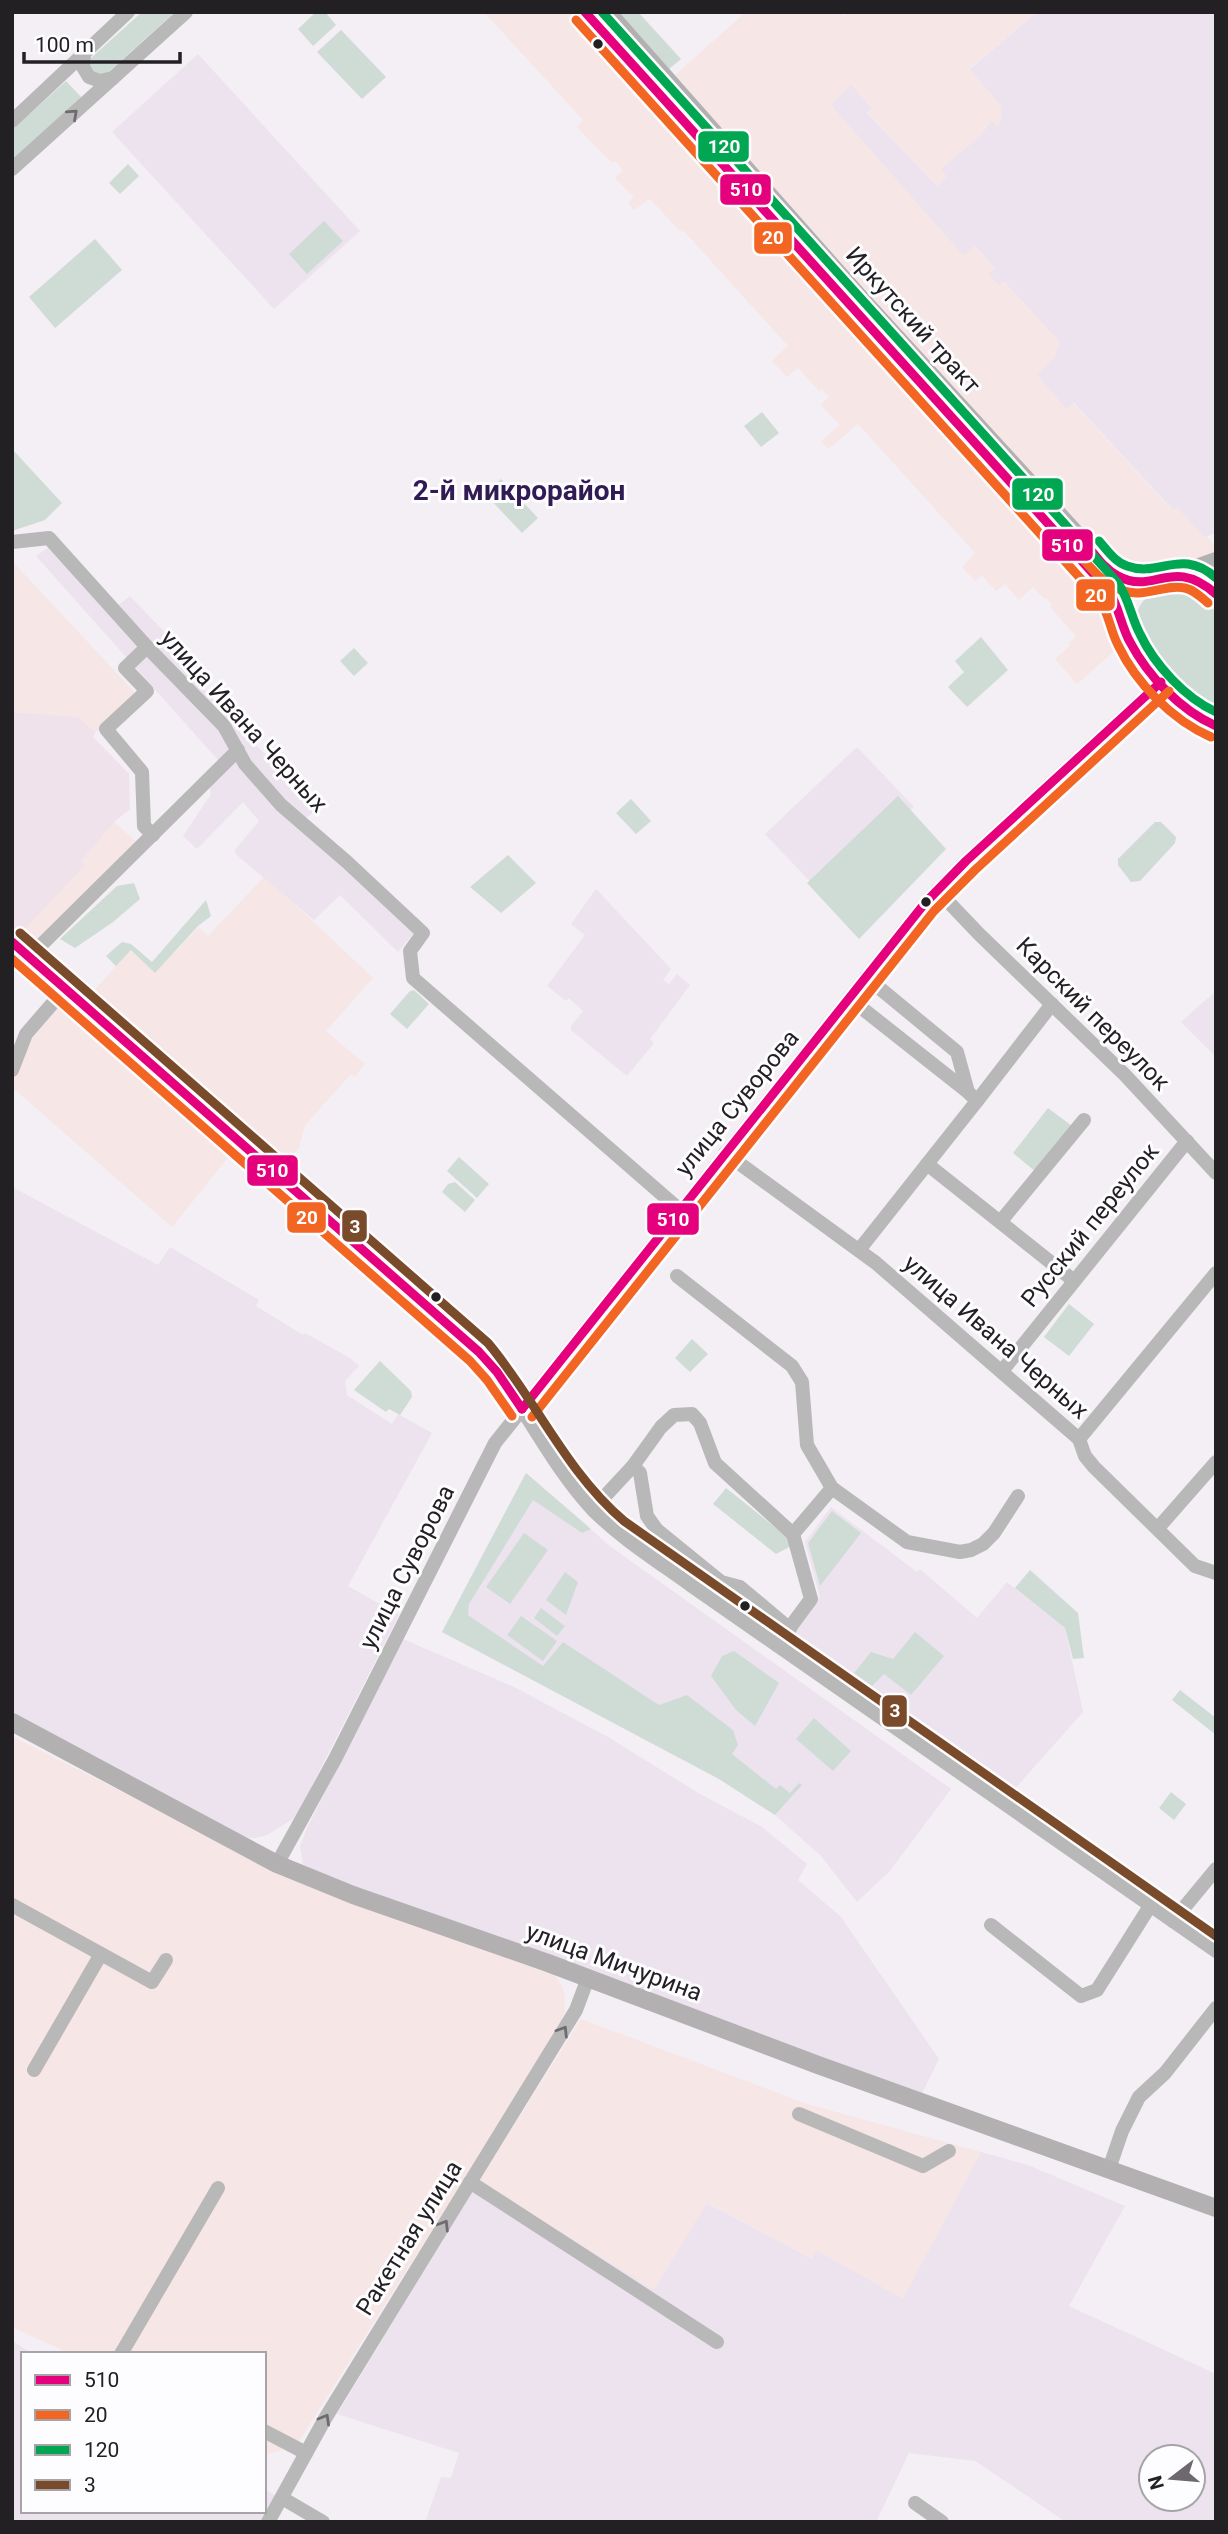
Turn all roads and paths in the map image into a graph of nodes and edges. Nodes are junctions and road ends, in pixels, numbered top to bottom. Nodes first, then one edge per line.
1 (128, 12) edge
2 (186, 12) edge
3 (585, 12) edge
4 (607, 12) edge
5 (84, 54) junction
6 (113, 78) junction
7 (12, 121) edge
8 (12, 169) edge
9 (12, 542) edge
10 (1216, 561) edge
11 (1180, 574) junction
12 (1216, 594) edge
13 (147, 647) junction
14 (1161, 682) junction
15 (1216, 726) edge
16 (239, 750) junction
17 (153, 835) junction
18 (937, 890) junction
19 (12, 942) edge
20 (29, 957) junction
21 (866, 977) junction
22 (65, 989) junction
23 (849, 998) junction
24 (1052, 1004) junction
25 (12, 1070) edge
26 (973, 1096) junction
27 (1084, 1120) dead end
28 (1187, 1141) junction
29 (725, 1153) junction
30 (927, 1164) junction
31 (1216, 1173) edge
32 (680, 1210) junction
33 (1001, 1221) junction
34 (859, 1250) junction
35 (1216, 1273) edge
36 (677, 1276) dead end
37 (1073, 1280) junction
38 (1002, 1371) junction
39 (522, 1409) junction
40 (1079, 1439) junction
41 (1216, 1462) edge
42 (633, 1466) junction
43 (832, 1488) junction
44 (1018, 1496) dead end
45 (593, 1509) junction
46 (1158, 1528) junction
47 (793, 1534) junction
48 (1216, 1573) edge
49 (790, 1629) junction
50 (777, 1645) junction
51 (12, 1722) edge
52 (277, 1864) junction
53 (1216, 1869) edge
54 (12, 1905) edge
55 (1150, 1906) junction
56 (1173, 1922) junction
57 (991, 1925) dead end
58 (1216, 1951) edge
59 (101, 1954) junction
60 (166, 1960) dead end
61 (588, 1978) junction
62 (1216, 2008) edge
63 (34, 2070) dead end
64 (799, 2114) dead end
65 (949, 2151) dead end
66 (1109, 2169) junction
67 (470, 2182) junction
68 (218, 2188) dead end
69 (1216, 2208) edge
70 (717, 2342) dead end
71 (122, 2352) edge
72 (266, 2432) edge
73 (306, 2453) junction
74 (282, 2498) junction
75 (915, 2503) dead end
76 (268, 2522) edge
77 (323, 2522) edge
78 (942, 2522) edge

1 - 5 street
2 - 6 street
3 - 14 main road, Иркутский тракт
4 - 11 main road, Иркутский тракт
5 - 6 street
5 - 7 street
8 -> 6 street
9 - 13 street, улица Ивана Черных
10 - 11 main road, Иркутский тракт
11 - 12 main road
13 - 16 street, улица Ивана Черных
13 - 17 street
14 - 15 main road, Иркутский тракт
14 - 18 street, улица Суворова
16 - 17 street
16 - 32 street, улица Ивана Черных
17 - 20 street
18 - 21 street, улица Суворова
18 - 24 street, Карский переулок
19 - 20 street
20 - 22 street
21 - 23 street, улица Суворова
21 - 26 street
22 - 25 street
22 - 39 street
23 - 26 street
23 - 29 street, улица Суворова
24 - 26 street
24 - 28 street, Карский переулок
26 - 30 street
27 - 33 street
28 - 31 street, Карский переулок
28 - 37 street, Русский переулок
29 - 32 street, улица Суворова
29 - 34 street, улица Ивана Черных
30 - 33 street
30 - 34 street
32 - 39 street, улица Суворова
33 - 37 street
34 - 38 street, улица Ивана Черных
35 - 40 street
36 - 43 street
37 - 38 street, Русский переулок
38 - 40 street, улица Ивана Черных
39 - 45 street
39 - 52 street, улица Суворова
40 - 46 street, улица Ивана Черных
41 - 46 street
42 - 45 street
42 - 47 street
42 - 49 street
43 - 44 street
43 - 47 street
45 - 50 street
46 - 48 street, улица Ивана Черных
47 - 49 street
49 - 50 street
50 - 55 street
51 - 52 main road, улица Мичурина
52 - 61 main road, улица Мичурина
53 - 56 street
54 - 59 street
55 - 56 street
55 - 57 street
56 - 58 street
59 - 60 street
59 - 63 street
61 - 66 main road, улица Мичурина
67 -> 61 street, Ракетная улица
62 - 66 street
64 - 65 street
66 - 69 main road, улица Мичурина
67 - 70 street
73 -> 67 street, Ракетная улица
68 - 71 street
72 - 73 street
73 - 74 street, Ракетная улица
74 - 76 street, Ракетная улица
74 - 77 street
75 - 78 street

